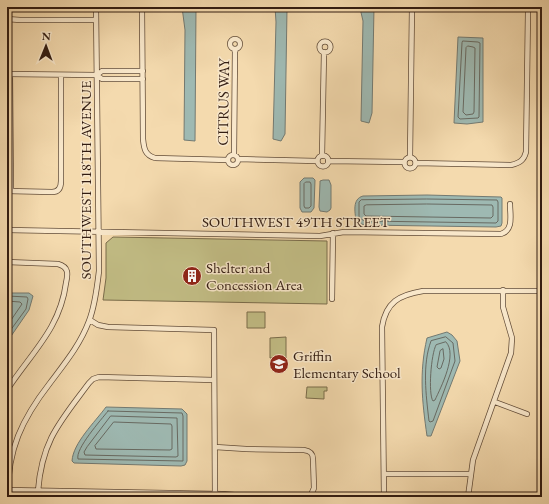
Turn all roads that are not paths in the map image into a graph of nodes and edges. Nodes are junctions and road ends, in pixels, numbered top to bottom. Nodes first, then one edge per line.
1 (96, 7) edge
2 (142, 7) edge
3 (412, 7) edge
4 (527, 7) edge
5 (7, 19) edge
6 (96, 20) junction
7 (235, 49) dead end
8 (324, 52) dead end
9 (143, 71) junction
10 (9, 74) edge
11 (61, 75) junction
12 (97, 75) junction
13 (143, 79) junction
14 (234, 154) junction
15 (322, 156) junction
16 (410, 157) junction
17 (228, 160) junction
18 (238, 160) junction
19 (317, 161) junction
20 (328, 161) junction
21 (404, 162) junction
22 (416, 163) junction
23 (9, 191) edge
24 (510, 204) dead end
25 (7, 230) edge
26 (98, 232) junction
27 (333, 233) junction
28 (7, 262) edge
29 (503, 290) junction
30 (542, 291) edge
31 (332, 299) dead end
32 (90, 320) junction
33 (214, 380) junction
34 (7, 390) edge
35 (495, 402) junction
36 (527, 414) dead end
37 (215, 447) junction
38 (384, 474) junction
39 (470, 474) junction
40 (7, 490) edge
41 (38, 491) junction
42 (215, 495) edge
43 (309, 496) edge
44 (8, 497) edge
45 (294, 497) edge
46 (384, 497) edge
47 (468, 497) edge
48 (472, 497) edge

1 - 6 street, SOUTHWEST 118TH AVENUE
2 - 9 street
3 - 16 street
4 - 22 street
5 - 6 street
6 - 12 street, SOUTHWEST 118TH AVENUE
7 - 14 street, CITRUS WAY
8 - 15 street
9 - 12 street
9 - 13 street
10 - 11 street
10 - 23 street
11 - 12 street
11 - 23 street
12 - 13 street
12 - 26 street, SOUTHWEST 118TH AVENUE
13 - 17 street
14 - 17 street
14 - 18 street
15 - 19 street
15 - 20 street
16 - 21 street
16 - 22 street
17 - 18 street
18 - 19 street
19 - 20 street
20 - 21 street
21 - 22 street
24 - 27 street, SOUTHWEST 49TH STREET
25 - 26 street, SOUTHWEST 49TH STREET
26 - 27 street, SOUTHWEST 49TH STREET
26 - 32 street, SOUTHWEST 118TH AVENUE
27 - 31 street
28 - 34 street
29 - 30 street
29 - 35 street
29 - 38 street
32 - 33 street
32 - 40 street, SOUTHWEST 118TH AVENUE
33 - 37 street
33 - 41 street
35 - 36 street
35 - 39 street
37 - 42 street
37 - 43 street
38 - 39 street
38 - 46 street
39 - 47 street
40 - 41 street
40 - 44 street, SOUTHWEST 118TH AVENUE
41 - 42 street
42 - 45 street
47 - 48 street

